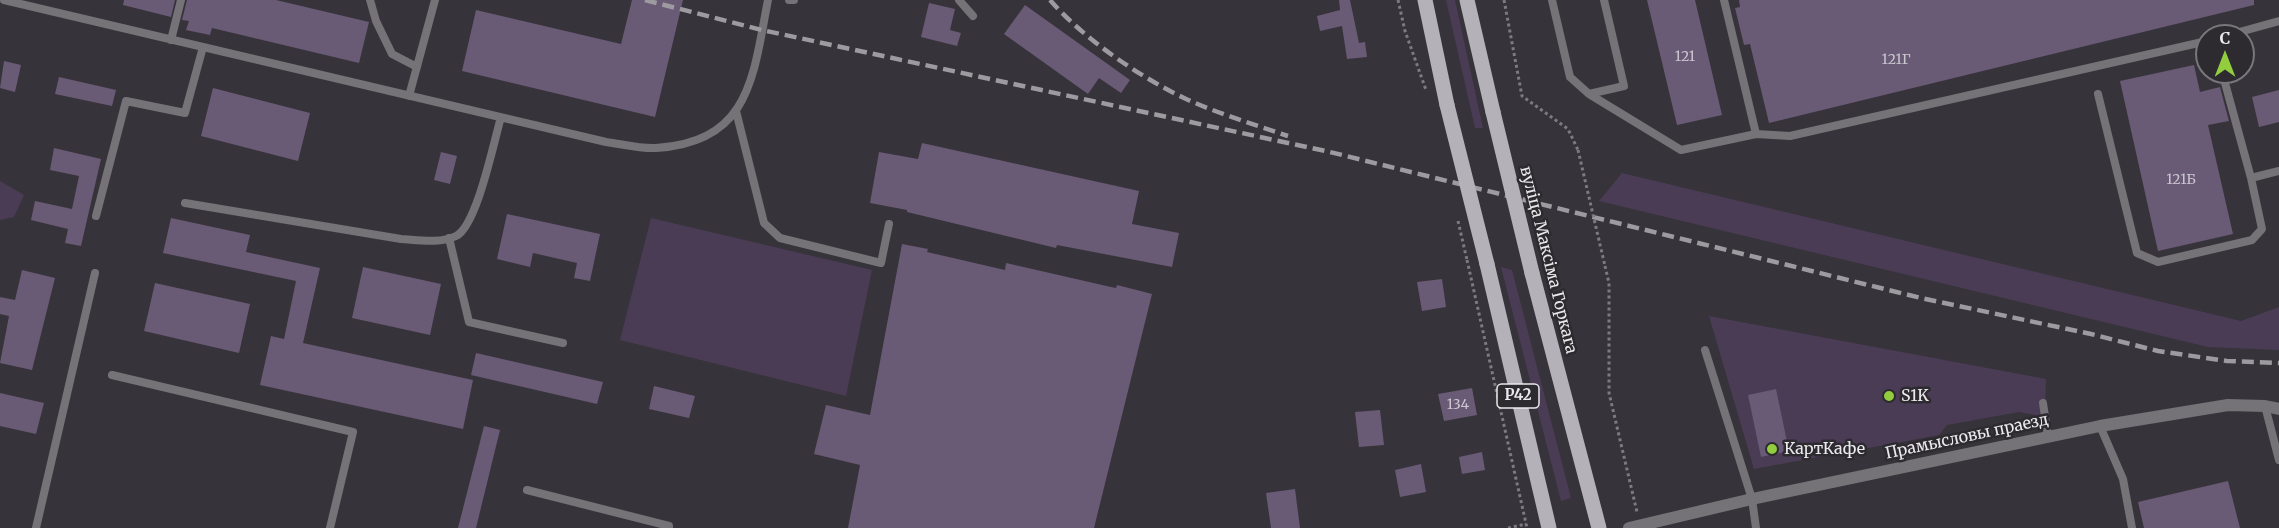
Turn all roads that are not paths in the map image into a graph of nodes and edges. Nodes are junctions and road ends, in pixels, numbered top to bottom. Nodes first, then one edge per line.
1 (4, 0) edge
2 (181, 0) edge
3 (370, 0) edge
4 (435, 0) edge
5 (768, 0) edge
6 (789, 0) edge
7 (794, 0) edge
8 (959, 0) edge
9 (1425, 0) edge
10 (1467, 0) edge
11 (1552, 0) edge
12 (1604, 0) edge
13 (1724, 0) edge
14 (973, 16) dead end
15 (2279, 21) edge
16 (2255, 28) edge
17 (171, 39) junction
18 (2195, 43) edge
19 (203, 47) junction
20 (417, 67) junction
21 (2225, 84) edge
22 (1589, 94) junction
23 (2098, 94) dead end
24 (409, 96) junction
25 (736, 111) junction
26 (501, 117) junction
27 (1756, 134) junction
28 (2279, 171) edge
29 (2251, 178) junction
30 (185, 203) dead end
31 (96, 216) dead end
32 (889, 224) dead end
33 (449, 238) junction
34 (95, 273) dead end
35 (563, 343) dead end
36 (1705, 350) dead end
37 (112, 375) dead end
38 (2043, 402) dead end
39 (2265, 406) junction
40 (2279, 409) edge
41 (2100, 426) junction
42 (2048, 437) junction
43 (2279, 460) edge
44 (527, 490) dead end
45 (1752, 499) junction
46 (1663, 525) edge
47 (671, 527) edge
48 (1635, 527) edge
49 (36, 528) edge
50 (330, 528) edge
51 (1549, 528) edge
52 (1599, 528) edge
53 (1756, 528) edge
54 (2132, 528) edge

1 - 17 lane
2 - 17 lane
3 - 20 lane
4 - 20 lane
5 - 25 lane
6 - 7 lane
8 - 14 lane
9 - 51 main road, Р42, bridge
10 - 52 main road, вуліца Максіма Горкага / Р42, bridge
11 - 22 lane
12 - 22 lane
13 - 27 lane
15 - 16 lane
17 - 19 lane
18 - 27 lane
19 - 24 lane
19 - 31 lane
20 - 24 lane
21 - 29 lane
22 - 27 lane
23 - 29 lane
24 - 26 lane
25 - 26 lane
25 - 32 lane
26 - 33 lane
28 - 29 lane
30 - 33 lane
33 - 35 lane
34 - 49 lane
36 - 45 lane
37 - 50 lane
38 - 42 lane
39 - 40 street, Прамысловы праезд
39 - 41 street, Прамысловы праезд
39 - 43 lane
41 - 42 street, Прамысловы праезд
41 - 54 lane
42 - 45 street, Прамысловы праезд
44 - 47 lane
45 - 46 street, Прамысловы праезд
45 - 53 lane
46 - 48 street, Прамысловы праезд

